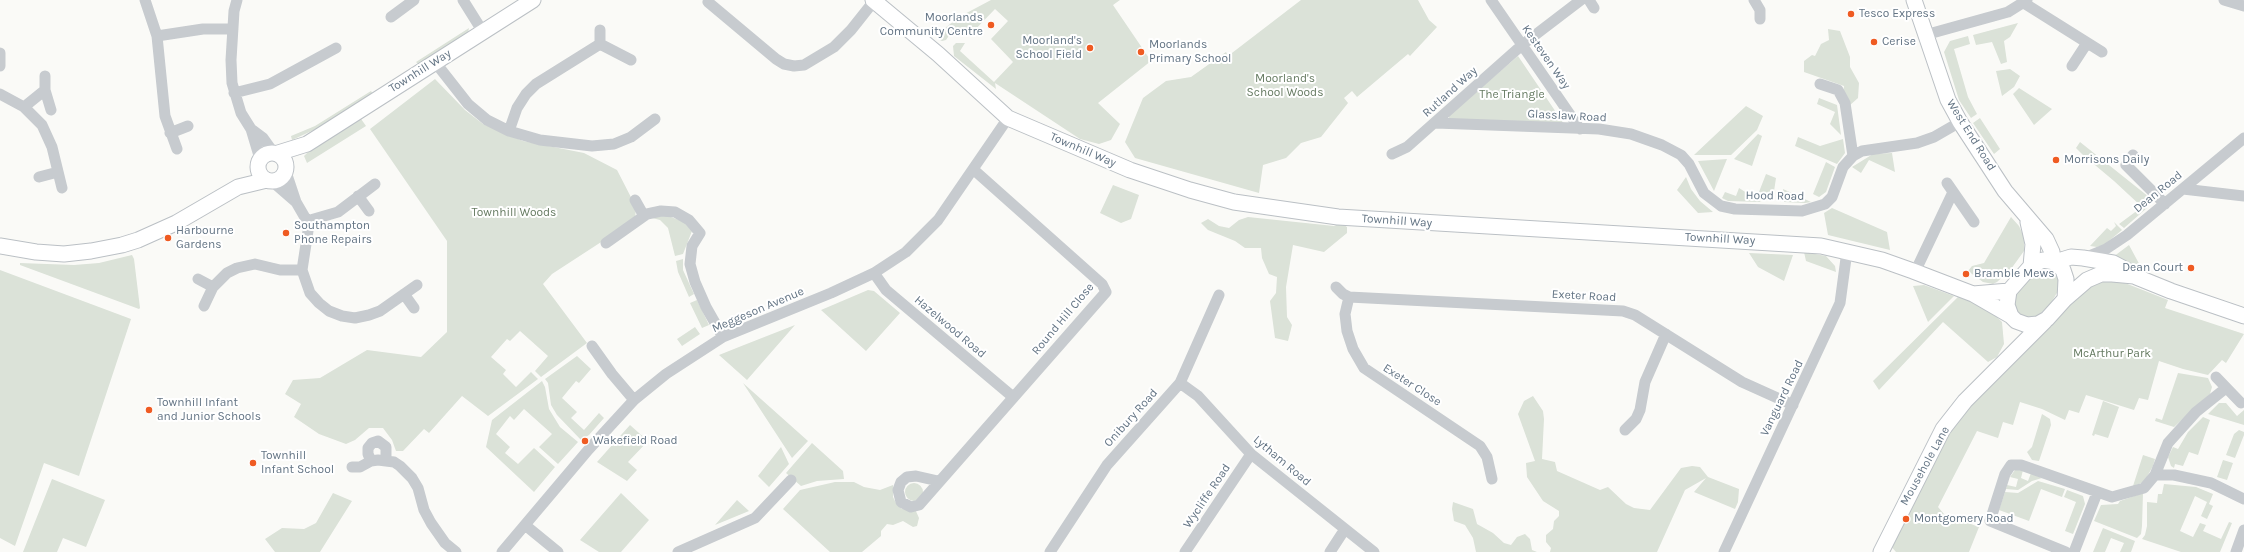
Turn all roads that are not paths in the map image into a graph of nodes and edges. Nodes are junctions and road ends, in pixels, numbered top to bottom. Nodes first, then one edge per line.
1 (145, 0) edge
2 (237, 0) edge
3 (414, 0) edge
4 (463, 0) edge
5 (533, 0) edge
6 (873, 0) edge
7 (1491, 0) edge
8 (1581, 0) edge
9 (1754, 0) edge
10 (1914, 0) edge
11 (2224, 0) edge
12 (708, 1) edge
13 (2026, 2) edge
14 (2244, 6) edge
15 (391, 17) dead end
16 (1760, 19) dead end
17 (233, 29) junction
18 (600, 30) dead end
19 (483, 32) junction
20 (1925, 35) junction
21 (157, 36) junction
22 (2087, 43) junction
23 (600, 44) junction
24 (1522, 45) junction
25 (336, 48) dead end
26 (2102, 52) dead end
27 (0, 53) edge
28 (631, 60) dead end
29 (435, 62) junction
30 (0, 66) edge
31 (2072, 66) dead end
32 (45, 76) dead end
33 (1820, 84) dead end
34 (45, 90) junction
35 (0, 94) edge
36 (234, 94) junction
37 (24, 107) junction
38 (51, 110) dead end
39 (1008, 118) junction
40 (655, 119) dead end
41 (1960, 122) junction
42 (1436, 123) junction
43 (188, 126) dead end
44 (1580, 129) junction
45 (509, 131) junction
46 (170, 133) junction
47 (2244, 138) edge
48 (177, 149) dead end
49 (1392, 154) dead end
50 (2133, 155) dead end
51 (1853, 156) junction
52 (274, 161) junction
53 (1689, 164) joint
54 (974, 170) junction
55 (58, 172) junction
56 (39, 177) dead end
57 (270, 181) junction
58 (375, 184) dead end
59 (238, 187) junction
60 (62, 188) dead end
61 (2183, 189) junction
62 (358, 196) junction
63 (2244, 196) edge
64 (635, 200) dead end
65 (296, 202) junction
66 (2165, 204) junction
67 (369, 211) dead end
68 (644, 216) junction
69 (2027, 218) junction
70 (307, 221) junction
71 (1974, 222) dead end
72 (606, 243) dead end
73 (0, 246) edge
74 (1847, 251) junction
75 (2083, 258) junction
76 (2054, 262) junction
77 (2031, 266) junction
78 (302, 270) junction
79 (1916, 272) junction
80 (874, 273) junction
81 (2134, 276) junction
82 (198, 279) dead end
83 (417, 285) dead end
84 (1336, 286) dead end
85 (213, 287) junction
86 (2009, 291) junction
87 (404, 294) junction
88 (1973, 294) junction
89 (1219, 295) dead end
90 (1349, 297) junction
91 (2064, 299) junction
92 (204, 306) dead end
93 (414, 308) dead end
94 (2244, 316) edge
95 (2013, 319) junction
96 (2047, 319) junction
97 (1666, 334) junction
98 (723, 337) junction
99 (592, 346) dead end
100 (2013, 352) junction
101 (2216, 377) dead end
102 (1180, 383) junction
103 (2226, 388) junction
104 (1013, 397) junction
105 (634, 400) junction
106 (2241, 403) dead end
107 (1793, 405) junction
108 (1626, 430) dead end
109 (1251, 454) junction
110 (386, 460) junction
111 (371, 461) junction
112 (352, 468) dead end
113 (2155, 475) junction
114 (1492, 479) dead end
115 (791, 480) dead end
116 (938, 481) dead end
117 (2097, 493) junction
118 (2244, 500) edge
119 (525, 525) junction
120 (1345, 529) junction
121 (2244, 530) edge
122 (1885, 549) edge
123 (456, 552) edge
124 (502, 552) edge
125 (558, 552) edge
126 (678, 552) edge
127 (1050, 552) edge
128 (1185, 552) edge
129 (1330, 552) edge
130 (1374, 552) edge
131 (1724, 552) edge
132 (2066, 552) edge
133 (2074, 552) edge
134 (2236, 552) edge

1 - 21 street
2 - 17 street
3 - 15 street
4 - 19 street
5 - 19 street, Townhill Way
6 - 12 street
6 - 39 street, Townhill Way
7 - 24 street, Kesteven Way
8 - 24 street, Rutland Way
9 - 16 street
10 - 20 street, West End Road
11 - 14 street
13 - 20 street
13 - 22 street
17 - 21 street
17 - 36 street
18 - 23 street
19 - 29 street, Townhill Way
20 - 41 street, West End Road
21 - 46 street
22 - 26 street
22 - 31 street
23 - 28 street
23 - 45 street
24 - 42 street, Rutland Way
24 - 44 street, Kesteven Way
25 - 36 street
27 - 30 street
29 - 45 street
29 - 52 street, Townhill Way
32 - 34 street
33 - 51 street
34 - 37 street
34 - 38 street
35 - 37 street
36 - 52 street
37 - 55 street
39 - 54 street, Meggeson Avenue
39 - 74 street, Townhill Way
40 - 45 street
41 - 51 street
41 - 69 street, West End Road
42 - 44 street, Glasslaw Road
42 - 49 street, Rutland Way
43 - 46 street
44 - 53 street, Glasslaw Road
46 - 48 street
47 - 61 street, Dean Road
50 - 66 street
51 - 53 street, Hood Road
52 - 57 street
52 - 57 street
52 - 59 street, Townhill Way
52 - 65 street
54 - 80 street, Meggeson Avenue
54 - 104 street, Round Hill Close
55 - 56 street
55 - 60 street
57 - 59 street, Townhill Way
57 - 65 street
58 - 62 street
59 - 73 street, Townhill Way
61 - 63 street
61 - 66 street, Dean Road
62 - 67 street
62 - 70 street
64 - 68 street
65 - 70 street
66 - 75 street, Dean Road
68 - 72 street
68 - 98 street
69 - 76 street, West End Road
69 - 77 street, West End Road
70 - 78 street
71 - 79 street
74 - 79 street, Townhill Way
74 - 107 street, Vanguard Road
75 - 76 street
75 - 81 street
76 - 77 street
76 - 91 street
77 - 86 street
78 - 85 street
78 - 87 street
79 - 88 street, Townhill Way
80 - 98 street, Meggeson Avenue
80 - 104 street, Hazelwood Road
81 - 91 street
81 - 94 street
82 - 85 street
83 - 87 street
84 - 90 street
85 - 92 street
86 - 88 street, Townhill Way
86 - 95 street
87 - 93 street
88 - 95 street, Townhill Way
89 - 102 street, Onibury Road
90 - 97 street, Exeter Road
90 - 114 street, Exeter Close
91 - 96 street
95 - 96 street
95 - 100 street
96 - 100 street, Mousehole Lane
97 - 107 street, Exeter Road
97 - 108 street
98 - 105 street, Meggeson Avenue
99 - 105 street
100 - 122 street, Mousehole Lane
101 - 103 street
102 - 109 street, Lytham Road
102 - 127 street, Onibury Road
103 - 106 street
103 - 113 street
104 - 116 street, Round Hill Close
105 - 119 street, Meggeson Avenue
107 - 131 street, Vanguard Road
109 - 120 street, Lytham Road
109 - 128 street, Wycliffe Road
110 - 111 street
110 - 111 street
110 - 123 street
111 - 112 street
113 - 117 street
113 - 118 street
115 - 126 street
117 - 132 street
117 - 133 street
119 - 124 street, Meggeson Avenue
119 - 125 street
120 - 129 street
120 - 130 street, Lytham Road
121 - 134 street

